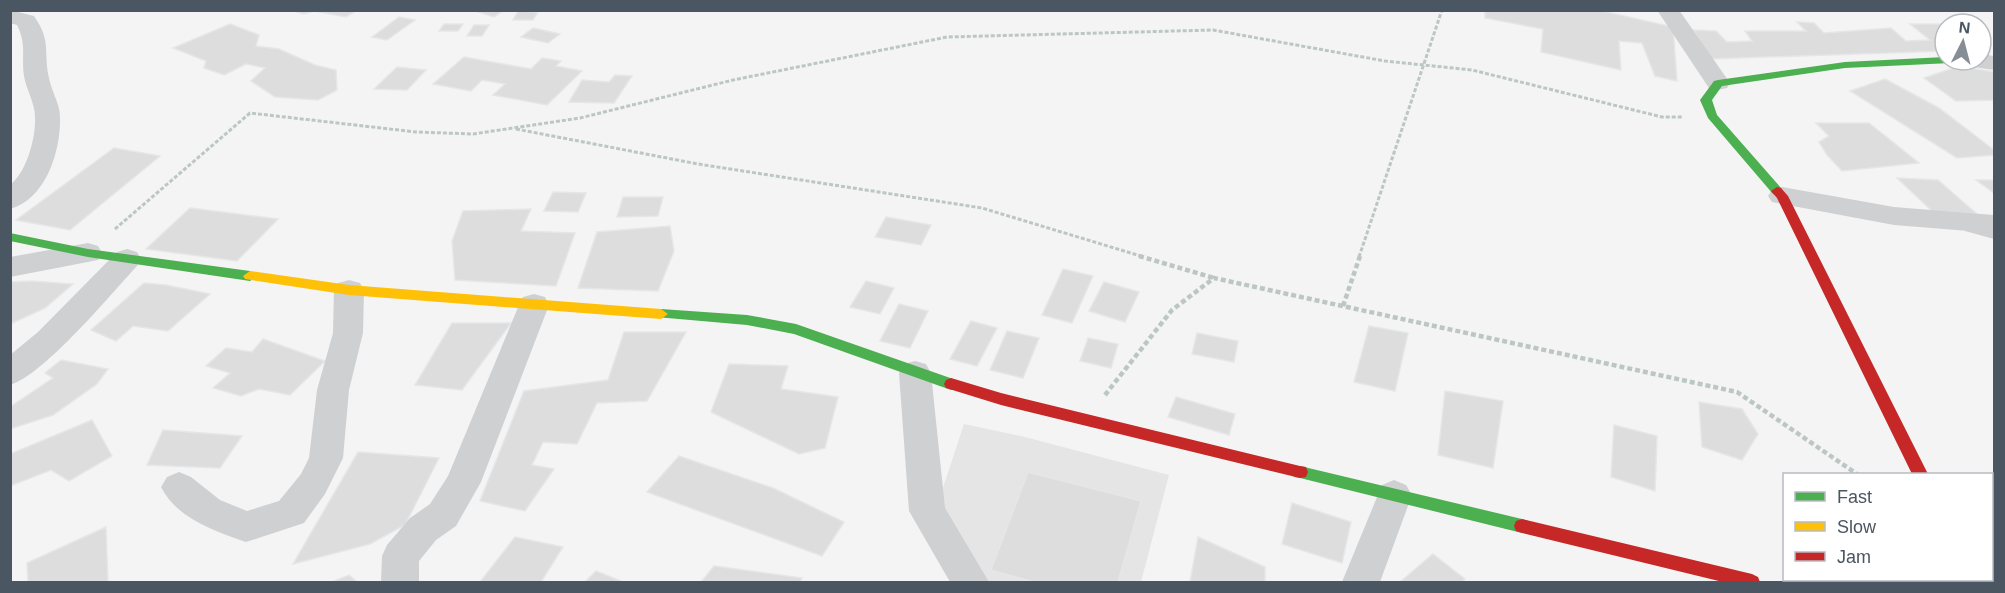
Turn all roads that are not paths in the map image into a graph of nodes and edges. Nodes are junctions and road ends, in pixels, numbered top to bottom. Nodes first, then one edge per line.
1 (1668, 10) edge
2 (10, 16) edge
3 (1933, 61) edge
4 (1718, 82) junction
5 (1782, 196) junction
6 (10, 200) edge
7 (1926, 219) junction
8 (1995, 224) edge
9 (1995, 234) edge
10 (10, 237) edge
11 (88, 253) junction
12 (127, 259) junction
13 (10, 267) edge
14 (349, 290) junction
15 (534, 305) junction
16 (10, 373) edge
17 (915, 373) junction
18 (1920, 473) edge
19 (179, 487) dead end
20 (1394, 495) junction
21 (400, 582) edge
22 (970, 582) edge
23 (1361, 582) edge
24 (1752, 582) edge

1 - 4 street
2 - 6 street
3 - 4 main road
4 - 5 main road
5 - 7 street
5 - 18 main road
7 - 8 street
7 - 9 lane
10 - 11 main road
11 - 12 main road
11 - 13 street
12 - 14 main road
12 - 16 street
14 - 15 main road
14 - 19 street
15 - 17 main road
15 - 21 street
17 - 20 main road
17 - 22 street
20 - 23 street
20 - 24 main road

